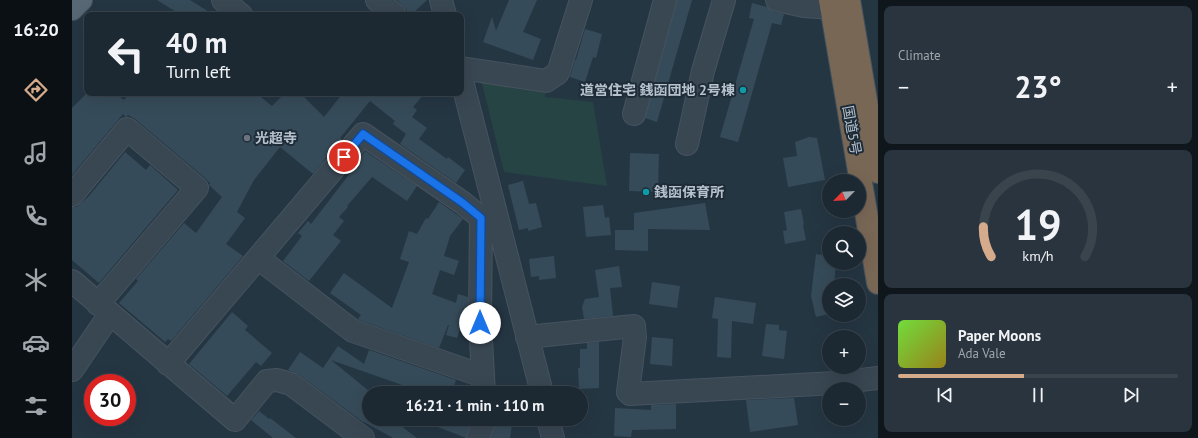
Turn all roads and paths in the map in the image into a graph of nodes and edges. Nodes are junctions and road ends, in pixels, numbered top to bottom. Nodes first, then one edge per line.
1 (81, 0) edge
2 (223, 0) edge
3 (377, 0) edge
4 (441, 0) edge
5 (581, 0) edge
6 (665, 0) edge
7 (724, 0) edge
8 (778, 0) edge
9 (837, 3) edge
10 (72, 9) edge
11 (237, 12) edge
12 (392, 12) edge
13 (444, 12) edge
14 (464, 68) edge
15 (464, 93) edge
16 (634, 114) dead end
17 (687, 144) dead end
18 (878, 172) edge
19 (72, 195) edge
20 (489, 216) junction
21 (258, 258) junction
22 (72, 281) edge
23 (878, 283) edge
24 (104, 309) junction
25 (528, 337) junction
26 (168, 364) junction
27 (72, 370) edge
28 (878, 378) edge
29 (483, 385) edge
30 (540, 386) edge
31 (482, 426) edge
32 (550, 426) edge
33 (362, 438) edge
34 (478, 438) edge
35 (553, 438) edge

1 - 10 main road
2 - 11 street
3 - 12 street
4 - 13 street
5 - 14 street
6 - 16 street
7 - 17 street
8 - 9 street
9 - 18 highway, 国道5号
9 - 23 highway, 国道5号
15 - 20 street
19 - 24 street
20 - 21 street
20 - 25 street
20 - 29 street
21 - 26 street
21 - 29 street
22 - 24 street
24 - 26 street
24 - 27 street
25 - 28 street
25 - 30 street
26 - 33 street
31 - 34 street
32 - 35 street

